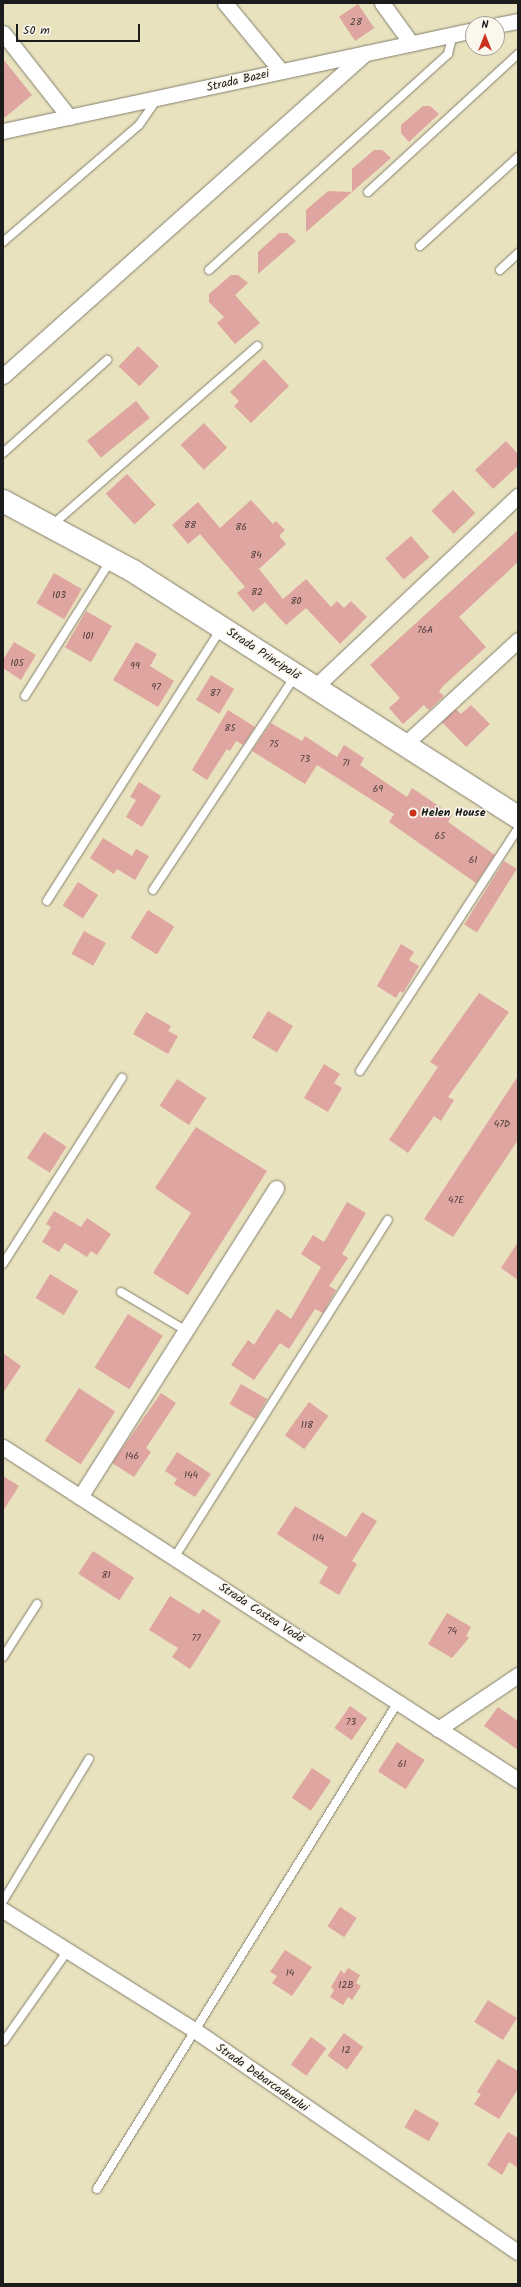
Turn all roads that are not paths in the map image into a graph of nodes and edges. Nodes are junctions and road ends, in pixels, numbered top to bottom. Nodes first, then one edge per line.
1 (225, 3) edge
2 (382, 3) edge
3 (518, 21) edge
4 (505, 23) edge
5 (465, 32) edge
6 (3, 33) edge
7 (453, 34) junction
8 (411, 42) junction
9 (365, 53) junction
10 (518, 54) edge
11 (281, 71) junction
12 (158, 98) junction
13 (68, 117) junction
14 (3, 131) edge
15 (518, 158) edge
16 (368, 192) dead end
17 (3, 242) edge
18 (420, 246) dead end
19 (518, 253) edge
20 (209, 270) dead end
21 (500, 270) dead end
22 (257, 346) dead end
23 (107, 360) dead end
24 (3, 376) edge
25 (3, 453) edge
26 (518, 496) edge
27 (3, 501) edge
28 (51, 527) junction
29 (111, 560) junction
30 (222, 628) junction
31 (518, 640) edge
32 (296, 675) junction
33 (315, 687) junction
34 (25, 696) dead end
35 (404, 744) junction
36 (518, 817) edge
37 (518, 829) edge
38 (152, 890) dead end
39 (47, 901) dead end
40 (360, 1071) dead end
41 (122, 1078) dead end
42 (276, 1188) dead end
43 (388, 1220) dead end
44 (3, 1264) edge
45 (121, 1292) dead end
46 (185, 1330) junction
47 (3, 1447) edge
48 (80, 1497) junction
49 (174, 1558) junction
50 (37, 1604) dead end
51 (3, 1657) edge
52 (518, 1675) edge
53 (398, 1702) junction
54 (438, 1729) junction
55 (89, 1759) dead end
56 (518, 1780) edge
57 (3, 1901) edge
58 (3, 1910) edge
59 (69, 1949) junction
60 (193, 2029) junction
61 (4, 2042) dead end
62 (97, 2189) dead end
63 (518, 2252) edge

1 - 11 street
2 - 8 street
3 - 4 street
5 - 7 street, Strada Bazei
6 - 13 street
7 - 8 street, Strada Bazei
7 - 20 lane
8 - 9 street, Strada Bazei
9 - 11 street, Strada Bazei
9 - 24 street
10 - 16 lane
11 - 12 street, Strada Bazei
12 - 13 street, Strada Bazei
12 - 17 lane
13 - 14 street, Strada Bazei
15 - 18 lane
19 - 21 lane
22 - 28 lane
23 - 25 lane
26 - 33 street
27 - 28 street, Strada Principală
28 - 29 street, Strada Principală
29 - 30 street, Strada Principală
29 - 34 lane
30 - 32 street, Strada Principală
30 - 39 lane
31 - 35 street
32 - 33 street, Strada Principală
32 - 38 lane
33 - 35 street, Strada Principală
35 - 36 street, Strada Principală
37 - 40 lane
41 - 44 lane
42 - 46 street
43 - 49 lane
45 - 46 lane
46 - 48 street
47 - 48 street, Strada Costea Vodă
48 - 49 street, Strada Costea Vodă
49 - 53 street, Strada Costea Vodă
50 - 51 lane
52 - 54 street
53 - 54 street, Strada Costea Vodă
53 - 60 lane
54 - 56 street, Strada Costea Vodă
55 - 57 lane
58 - 59 street, Strada Debarcaderului
59 - 60 street, Strada Debarcaderului
59 - 61 lane
60 - 62 lane
60 - 63 street, Strada Debarcaderului

